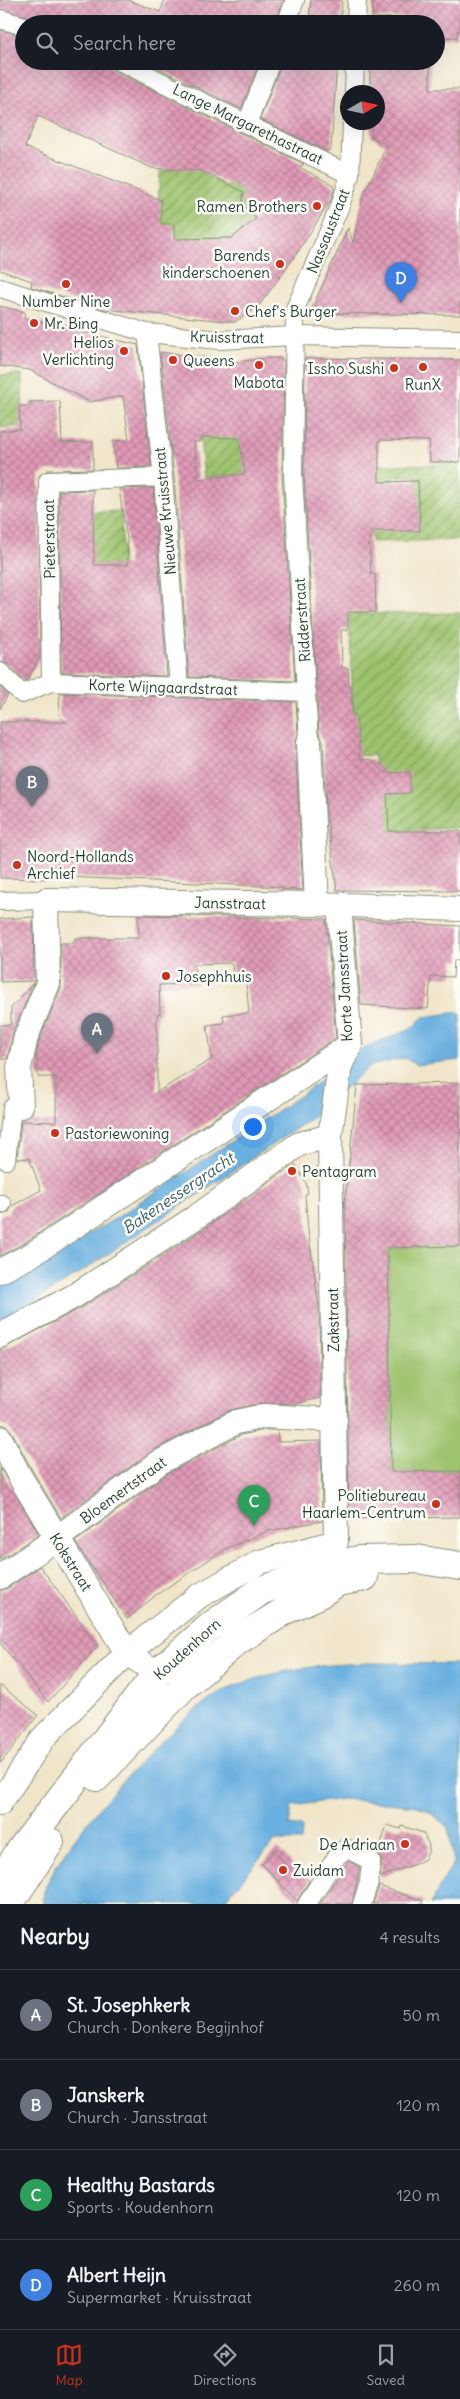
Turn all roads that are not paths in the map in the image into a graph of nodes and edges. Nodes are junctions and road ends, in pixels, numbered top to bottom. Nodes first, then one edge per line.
1 (295, 0) edge
2 (357, 0) edge
3 (289, 15) edge
4 (356, 15) edge
5 (0, 19) edge
6 (15, 23) edge
7 (137, 70) edge
8 (268, 70) edge
9 (355, 70) edge
10 (354, 85) edge
11 (247, 124) junction
12 (352, 130) edge
13 (350, 175) junction
14 (0, 288) edge
15 (147, 334) junction
16 (294, 336) junction
17 (460, 338) edge
18 (163, 477) junction
19 (0, 672) edge
20 (51, 682) junction
21 (179, 688) junction
22 (306, 692) junction
23 (309, 742) joint
24 (46, 900) junction
25 (0, 901) edge
26 (328, 904) junction
27 (460, 909) edge
28 (350, 1045) junction
29 (9, 1068) edge
30 (334, 1099) joint
31 (20, 1106) joint
32 (330, 1136) junction
33 (6, 1160) dead end
34 (0, 1271) edge
35 (0, 1336) edge
36 (335, 1420) junction
37 (0, 1438) edge
38 (56, 1539) junction
39 (337, 1563) junction
40 (460, 1566) edge
41 (0, 1577) edge
42 (460, 1582) edge
43 (127, 1653) junction
44 (158, 1673) junction
45 (184, 1686) junction
46 (0, 1803) edge
47 (0, 1881) edge
48 (9, 1904) edge
49 (307, 1904) edge
50 (362, 1904) edge

1 - 3 street
2 - 4 street
5 - 6 street
7 - 11 street, Lange Margarethastraat
8 - 11 street
9 - 10 street
11 - 13 street, Lange Margarethastraat
12 - 13 street, Nassaustraat
13 - 16 street, Nassaustraat
14 - 15 street, Kruisstraat
15 - 16 street, Kruisstraat
15 - 18 street, Nieuwe Kruisstraat
16 - 17 street, Kruisstraat
16 - 22 street, Ridderstraat
18 - 20 street, Pieterstraat
18 - 21 street, Nieuwe Kruisstraat
19 - 20 street, Korte Wijngaardstraat
20 - 21 street, Korte Wijngaardstraat
21 - 22 street, Korte Wijngaardstraat
22 - 23 street, Ridderstraat
23 - 26 street, Ridderstraat
24 - 25 street, Jansstraat
24 - 26 street, Jansstraat
24 - 29 street
26 - 27 street, Jansstraat
26 - 28 street, Korte Jansstraat
28 - 30 street, Korte Jansstraat
28 - 34 street
29 - 31 street
30 - 32 street, Zakstraat
31 - 33 street
32 - 35 street
32 - 36 street, Zakstraat
36 - 38 street, Bloemertstraat
36 - 39 street, Zakstraat
37 - 38 street, Kokstraat
38 - 41 street, Bloemertstraat
38 - 43 street, Kokstraat
39 - 40 street, Koudenhorn
39 - 42 street, Koudenhorn
39 - 43 street, Koudenhorn
39 - 44 street, Koudenhorn
39 - 45 street, Koudenhorn
43 - 44 street, Kokstraat
43 - 46 street, Koudenhorn
44 - 45 street
44 - 47 street, Koudenhorn
45 - 48 street, Koudenhorn
49 - 50 street

